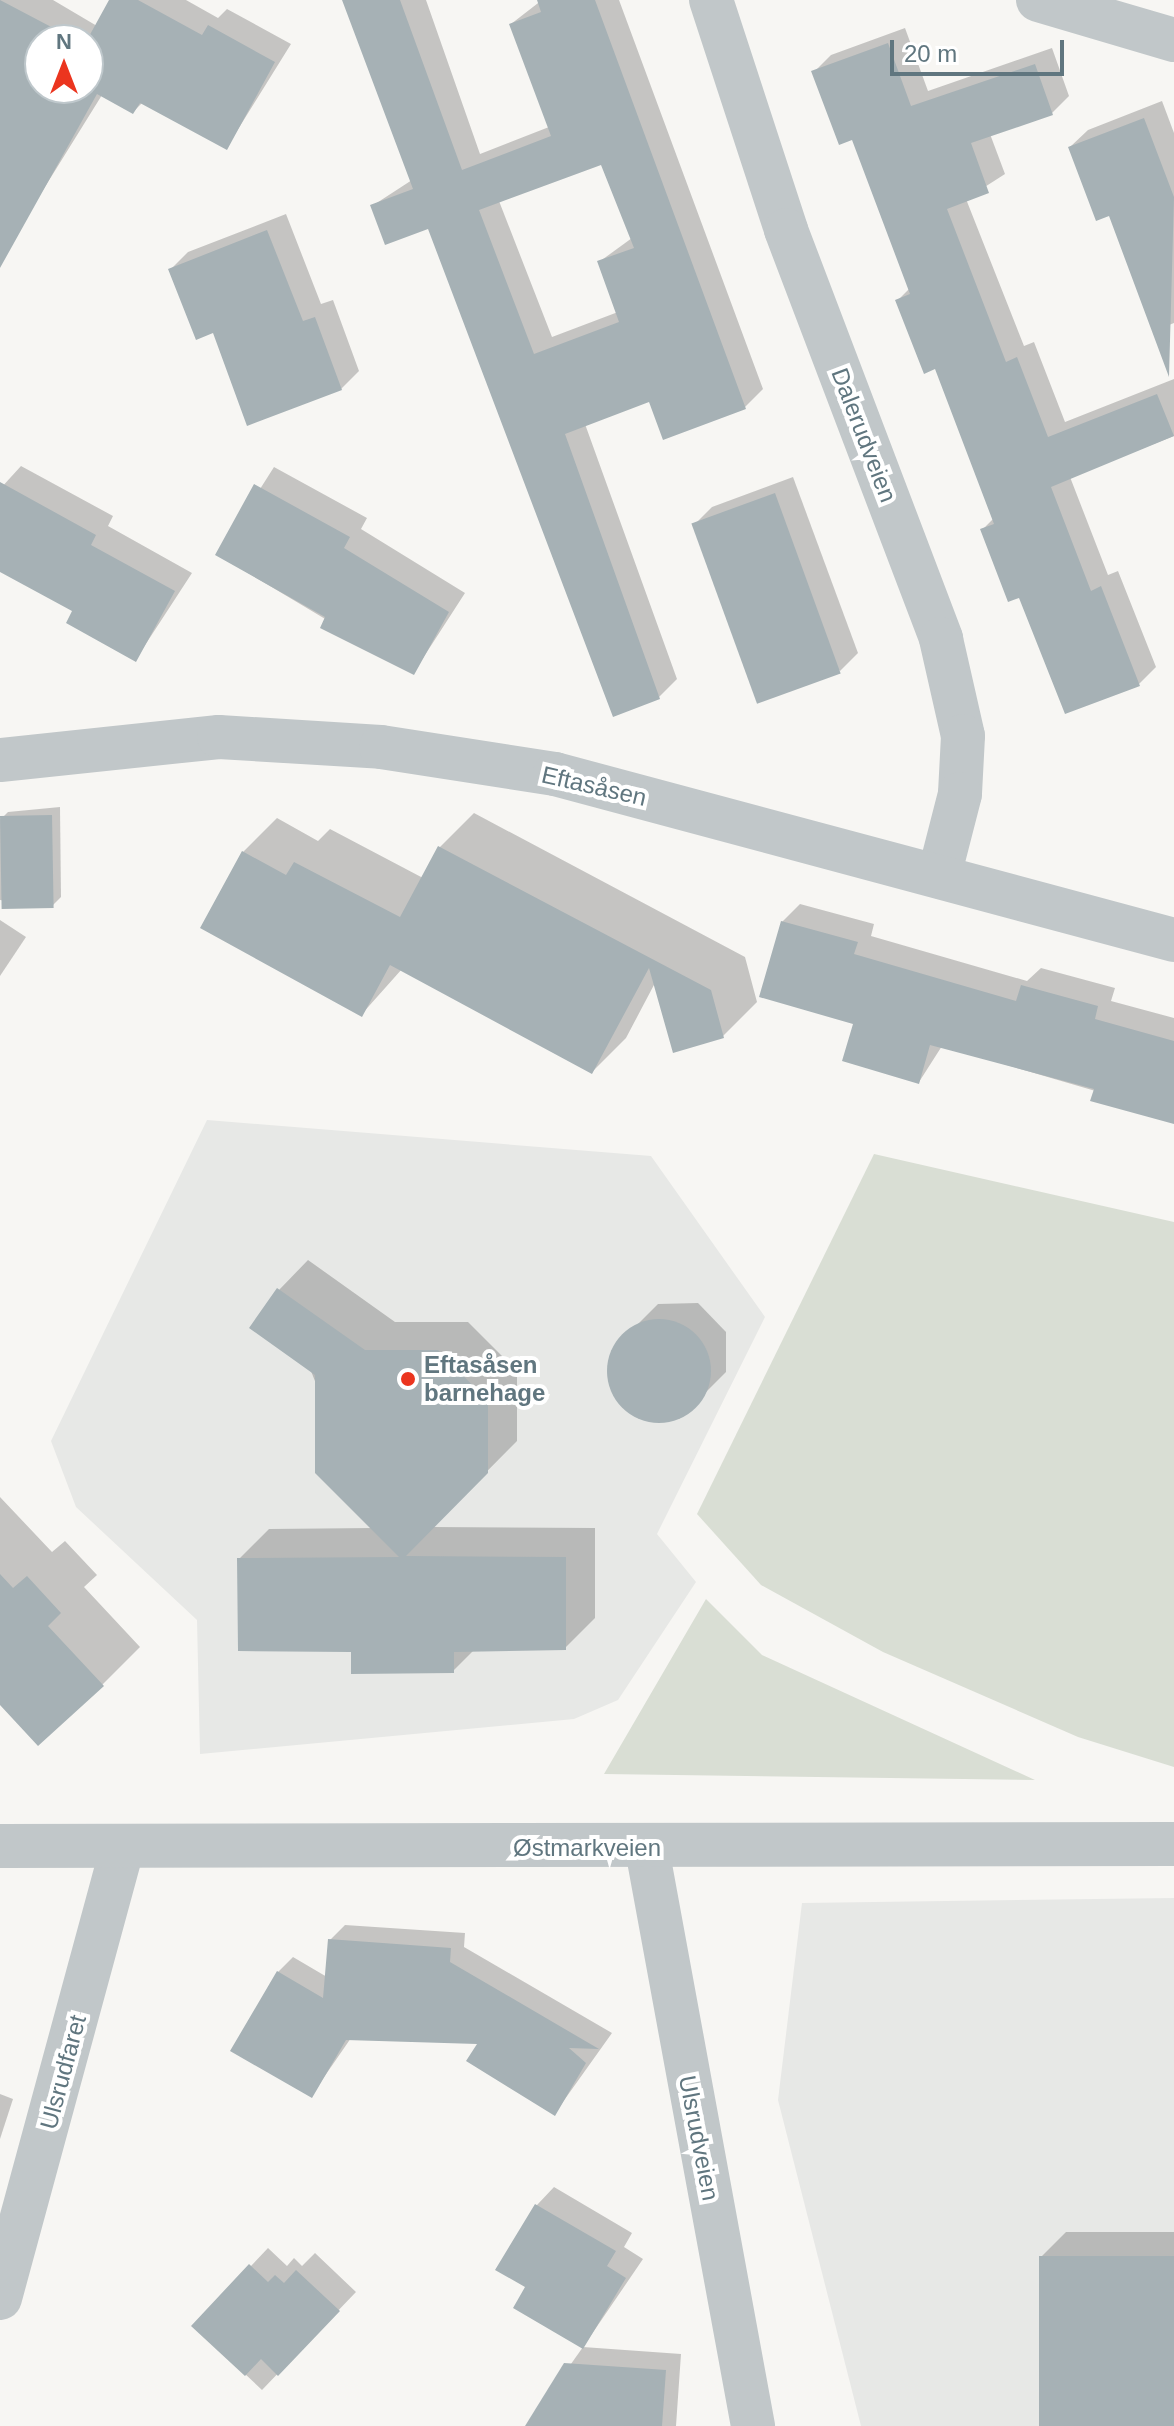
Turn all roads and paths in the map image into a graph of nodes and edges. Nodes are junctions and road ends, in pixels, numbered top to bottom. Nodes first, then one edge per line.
1 (711, 0) edge
2 (1038, 0) edge
3 (1174, 40) edge
4 (0, 760) edge
5 (939, 876) junction
6 (1174, 940) edge
7 (1174, 1844) edge
8 (0, 1846) edge
9 (123, 1846) junction
10 (647, 1849) junction
11 (0, 2298) edge
12 (753, 2426) edge

1 - 5 street, Dalerudveien
2 - 3 street
4 - 5 street, Eftasåsen
5 - 6 street, Eftasåsen
7 - 10 street, Østmarkveien
8 - 9 street, Østmarkveien
9 - 10 street, Østmarkveien
9 - 11 street, Ulsrudfaret
10 - 12 street, Ulsrudveien

